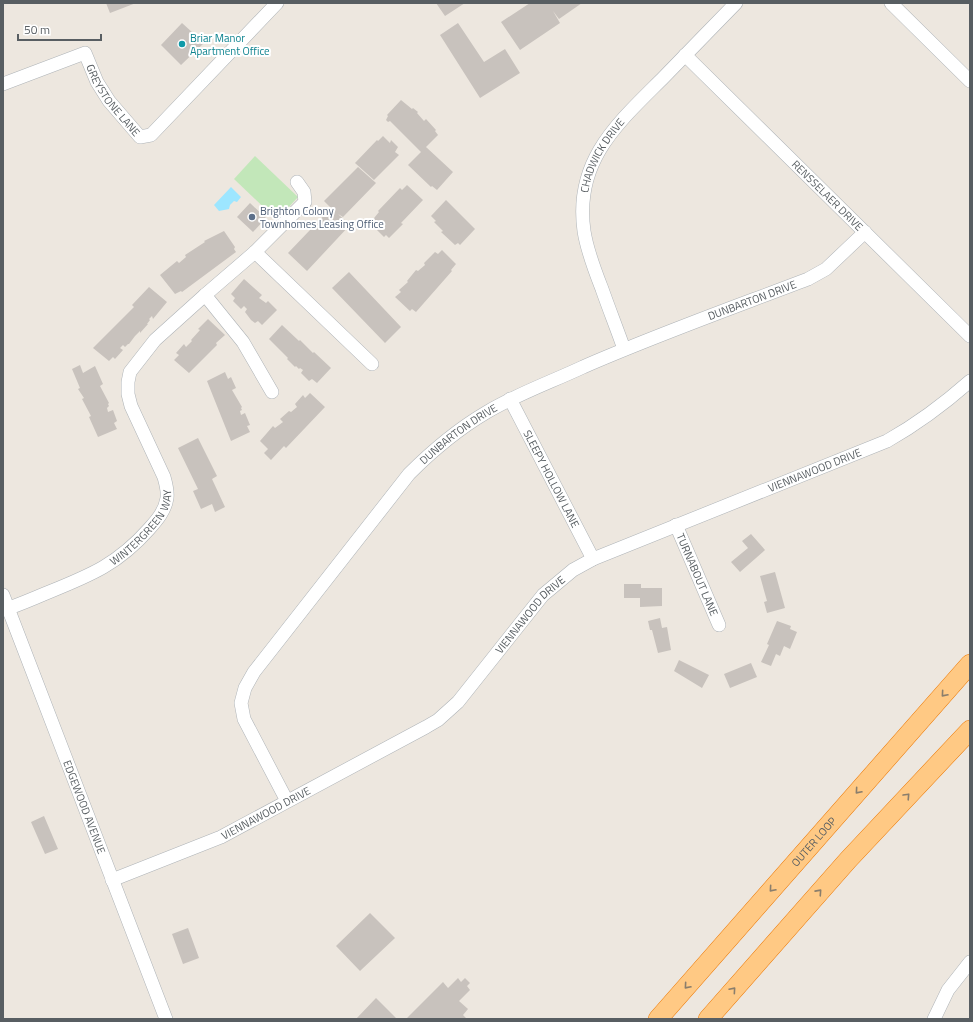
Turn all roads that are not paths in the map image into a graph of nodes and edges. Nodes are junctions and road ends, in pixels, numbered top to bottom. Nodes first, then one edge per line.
1 (277, 3) edge
2 (736, 3) edge
3 (891, 3) edge
4 (685, 55) junction
5 (970, 81) edge
6 (3, 84) edge
7 (297, 182) dead end
8 (864, 232) junction
9 (255, 252) junction
10 (204, 295) junction
11 (970, 336) edge
12 (624, 349) junction
13 (372, 364) dead end
14 (970, 381) edge
15 (272, 392) dead end
16 (510, 399) junction
17 (676, 525) junction
18 (593, 559) junction
19 (3, 595) edge
20 (6, 609) edge
21 (719, 625) dead end
22 (970, 664) edge
23 (970, 730) edge
24 (287, 801) junction
25 (112, 880) junction
26 (970, 962) edge
27 (166, 1019) edge
28 (658, 1019) edge
29 (708, 1019) edge
30 (934, 1019) edge

1 - 6 street, GREYSTONE LANE
2 - 4 street, CHADWICK DRIVE
3 - 5 street
4 - 8 street, RENSSELAER DRIVE
4 - 12 street, CHADWICK DRIVE
7 - 9 street, WINTERGREEN WAY
8 - 11 street, RENSSELAER DRIVE
8 - 12 street, DUNBARTON DRIVE
9 - 10 street, WINTERGREEN WAY
9 - 13 street
10 - 15 street
10 - 20 street, WINTERGREEN WAY
12 - 16 street, DUNBARTON DRIVE
14 - 17 street, VIENNAWOOD DRIVE
16 - 18 street, SLEEPY HOLLOW LANE
16 - 24 street, DUNBARTON DRIVE
17 - 18 street, VIENNAWOOD DRIVE
17 - 21 street, TURNABOUT LANE
18 - 24 street, VIENNAWOOD DRIVE
19 - 20 street, EDGEWOOD AVENUE
20 - 25 street, EDGEWOOD AVENUE
22 -> 28 highway, OUTER LOOP
29 -> 23 highway
24 - 25 street, VIENNAWOOD DRIVE
25 - 27 street, EDGEWOOD AVENUE
26 - 30 street

